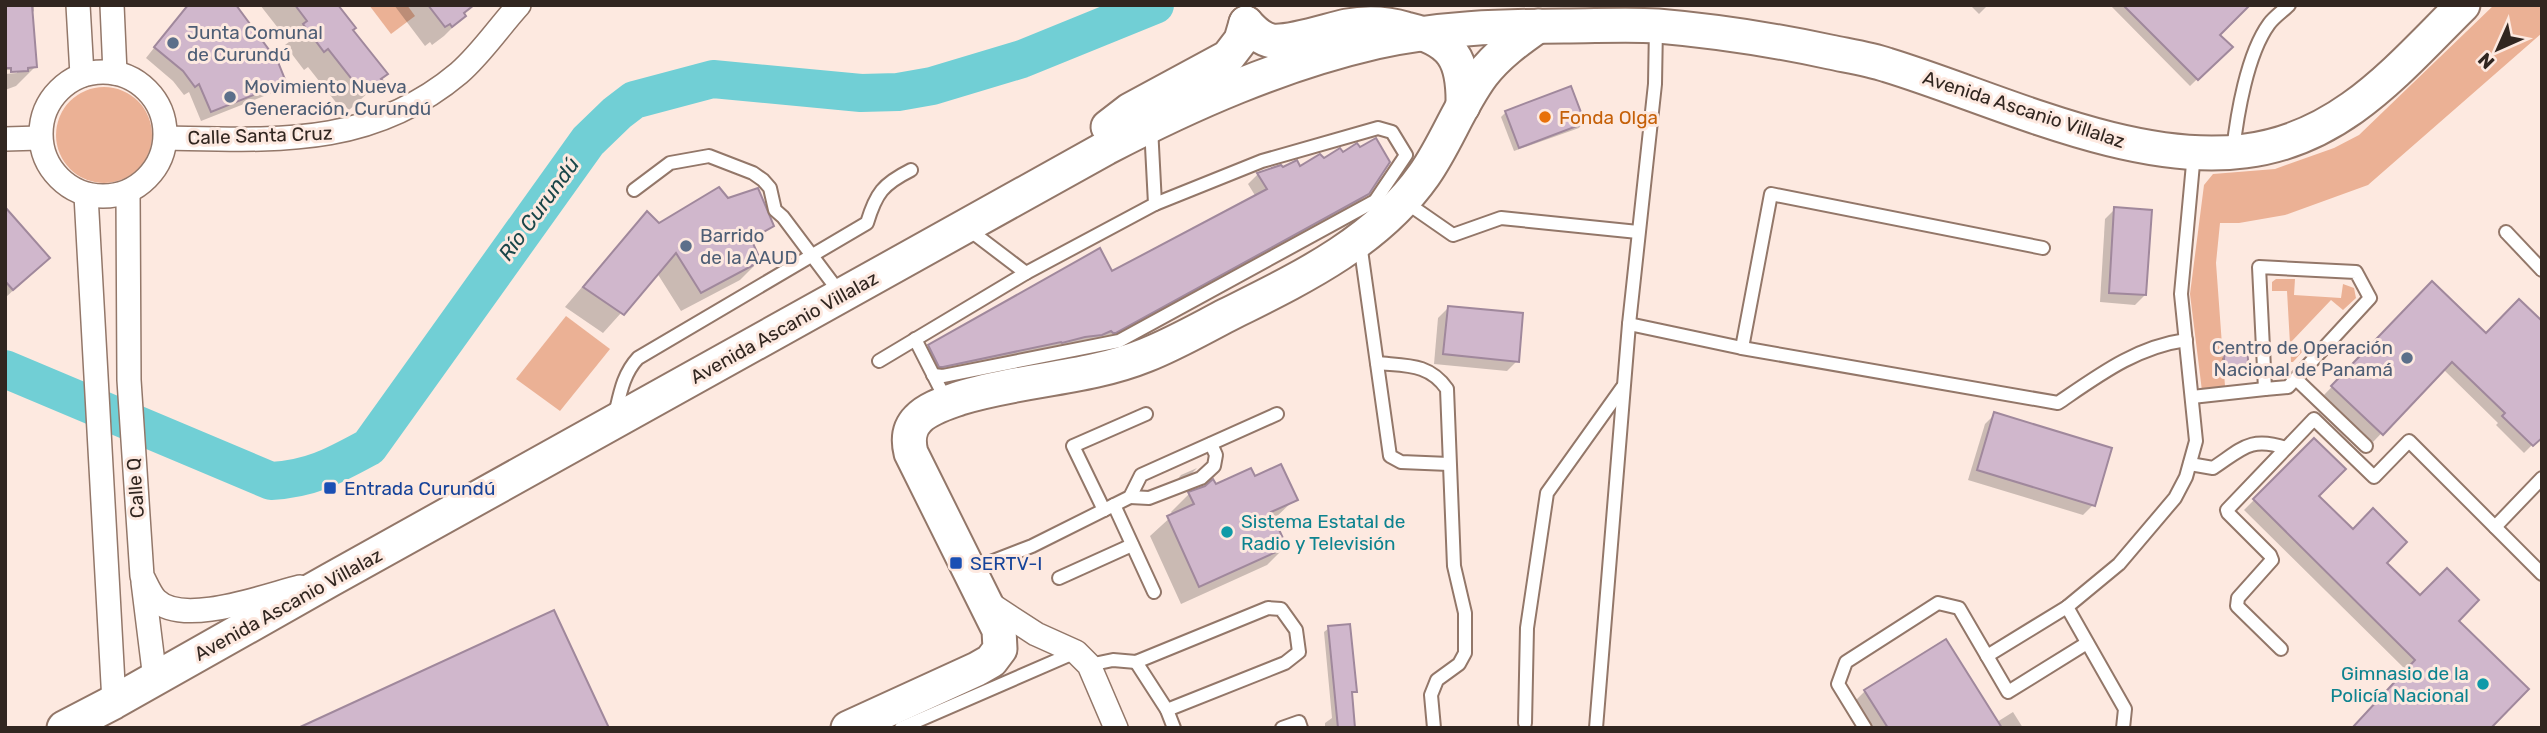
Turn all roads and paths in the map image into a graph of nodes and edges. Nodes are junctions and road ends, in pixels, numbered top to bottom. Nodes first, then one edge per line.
1 (78, 5) edge
2 (112, 5) edge
3 (519, 5) edge
4 (2289, 5) edge
5 (2463, 5) edge
6 (1245, 13) edge
7 (1538, 26) junction
8 (1656, 26) junction
9 (1423, 33) junction
10 (115, 73) junction
11 (82, 75) junction
12 (1464, 106) junction
13 (1151, 125) junction
14 (40, 138) junction
15 (166, 138) junction
16 (5, 139) edge
17 (2194, 152) junction
18 (2233, 152) junction
19 (911, 170) dead end
20 (1063, 172) junction
21 (634, 190) dead end
22 (128, 192) junction
23 (86, 195) junction
24 (1404, 201) junction
25 (1155, 204) junction
26 (965, 227) junction
27 (1638, 232) junction
28 (2505, 232) dead end
29 (1360, 240) junction
30 (2043, 248) dead end
31 (812, 255) junction
32 (2542, 270) edge
33 (1026, 273) junction
34 (842, 296) junction
35 (1629, 324) junction
36 (915, 339) junction
37 (2186, 340) junction
38 (1742, 348) junction
39 (879, 361) dead end
40 (1377, 363) junction
41 (2296, 379) junction
42 (1624, 385) junction
43 (940, 389) junction
44 (2265, 389) junction
45 (2192, 397) junction
46 (1146, 414) dead end
47 (1277, 414) dead end
48 (613, 422) junction
49 (1211, 444) junction
50 (2366, 446) dead end
51 (2286, 448) junction
52 (1449, 464) junction
53 (2190, 464) junction
54 (2542, 478) edge
55 (1130, 497) junction
56 (1109, 508) junction
57 (2495, 527) junction
58 (1132, 545) junction
59 (969, 570) junction
60 (2542, 574) edge
61 (142, 576) junction
62 (1059, 578) dead end
63 (330, 580) junction
64 (1154, 592) dead end
65 (985, 601) junction
66 (2067, 607) junction
67 (2087, 643) junction
68 (2281, 649) dead end
69 (1987, 656) junction
70 (1082, 659) junction
71 (1136, 662) junction
72 (155, 679) junction
73 (114, 702) junction
74 (1167, 710) junction
75 (1525, 723) dead end
76 (64, 728) edge
77 (848, 728) edge
78 (901, 728) edge
79 (1116, 728) edge
80 (1174, 728) edge
81 (1282, 728) edge
82 (1301, 728) edge
83 (1434, 728) edge
84 (1596, 728) edge
85 (1865, 728) edge
86 (2123, 728) edge

1 - 11 street
2 - 10 street
3 - 15 street, Calle Santa Cruz
4 - 18 lane
5 - 18 main road, Avenida Ascanio Villalaz
6 - 9 main road
6 - 20 main road
7 - 8 main road, Avenida Ascanio Villalaz
7 - 9 main road, Avenida Ascanio Villalaz
7 - 12 main road
8 - 17 main road, Avenida Ascanio Villalaz
8 - 27 lane
9 - 12 main road
9 - 13 main road, Avenida Ascanio Villalaz
10 - 11 street
10 - 15 street
11 - 14 street
12 - 24 main road
13 - 20 main road, Avenida Ascanio Villalaz
13 - 25 lane
14 - 16 street
14 - 23 street
15 - 22 street
17 - 18 main road, Avenida Ascanio Villalaz
17 - 37 lane
19 - 31 lane
20 - 26 main road, Avenida Ascanio Villalaz
21 - 31 lane
22 - 23 street
22 - 61 street, Calle Q
23 - 73 street, Calle Q
24 - 27 lane
24 - 29 main road
25 - 33 lane
25 - 43 lane
26 - 33 lane
26 - 34 main road, Avenida Ascanio Villalaz
27 - 35 lane
28 - 32 lane
29 - 40 lane
29 - 43 main road
30 - 38 lane
31 - 34 lane
31 - 48 lane
33 - 36 lane
34 - 48 main road, Avenida Ascanio Villalaz
35 - 38 lane
35 - 42 lane
36 - 39 lane
36 - 43 lane
37 - 38 lane
37 - 45 lane
40 - 52 lane
40 - 52 lane
41 - 44 lane
41 - 44 lane
41 - 50 lane
42 - 75 lane
42 - 84 lane
43 - 59 main road
44 - 45 lane
45 - 53 lane
46 - 56 lane
47 - 49 lane
48 - 63 main road, Avenida Ascanio Villalaz
49 - 55 lane
49 - 55 lane
51 - 53 lane
51 - 57 lane
51 - 68 lane
52 - 83 lane
53 - 66 lane
54 - 57 lane
55 - 56 lane
56 - 58 lane
56 - 59 lane
57 - 60 lane
58 - 62 lane
58 - 64 lane
59 - 65 main road
61 - 63 street
61 - 72 street, Calle Q
63 - 72 main road, Avenida Ascanio Villalaz
65 - 70 street
65 - 77 main road
66 - 67 lane
66 - 69 lane
67 - 69 lane
67 - 86 lane
69 - 85 lane
70 - 71 lane
70 - 78 lane
70 - 79 street
71 - 74 lane
71 - 74 lane
72 - 73 main road, Avenida Ascanio Villalaz
73 - 76 main road, Avenida Ascanio Villalaz
74 - 80 lane
81 - 82 lane

